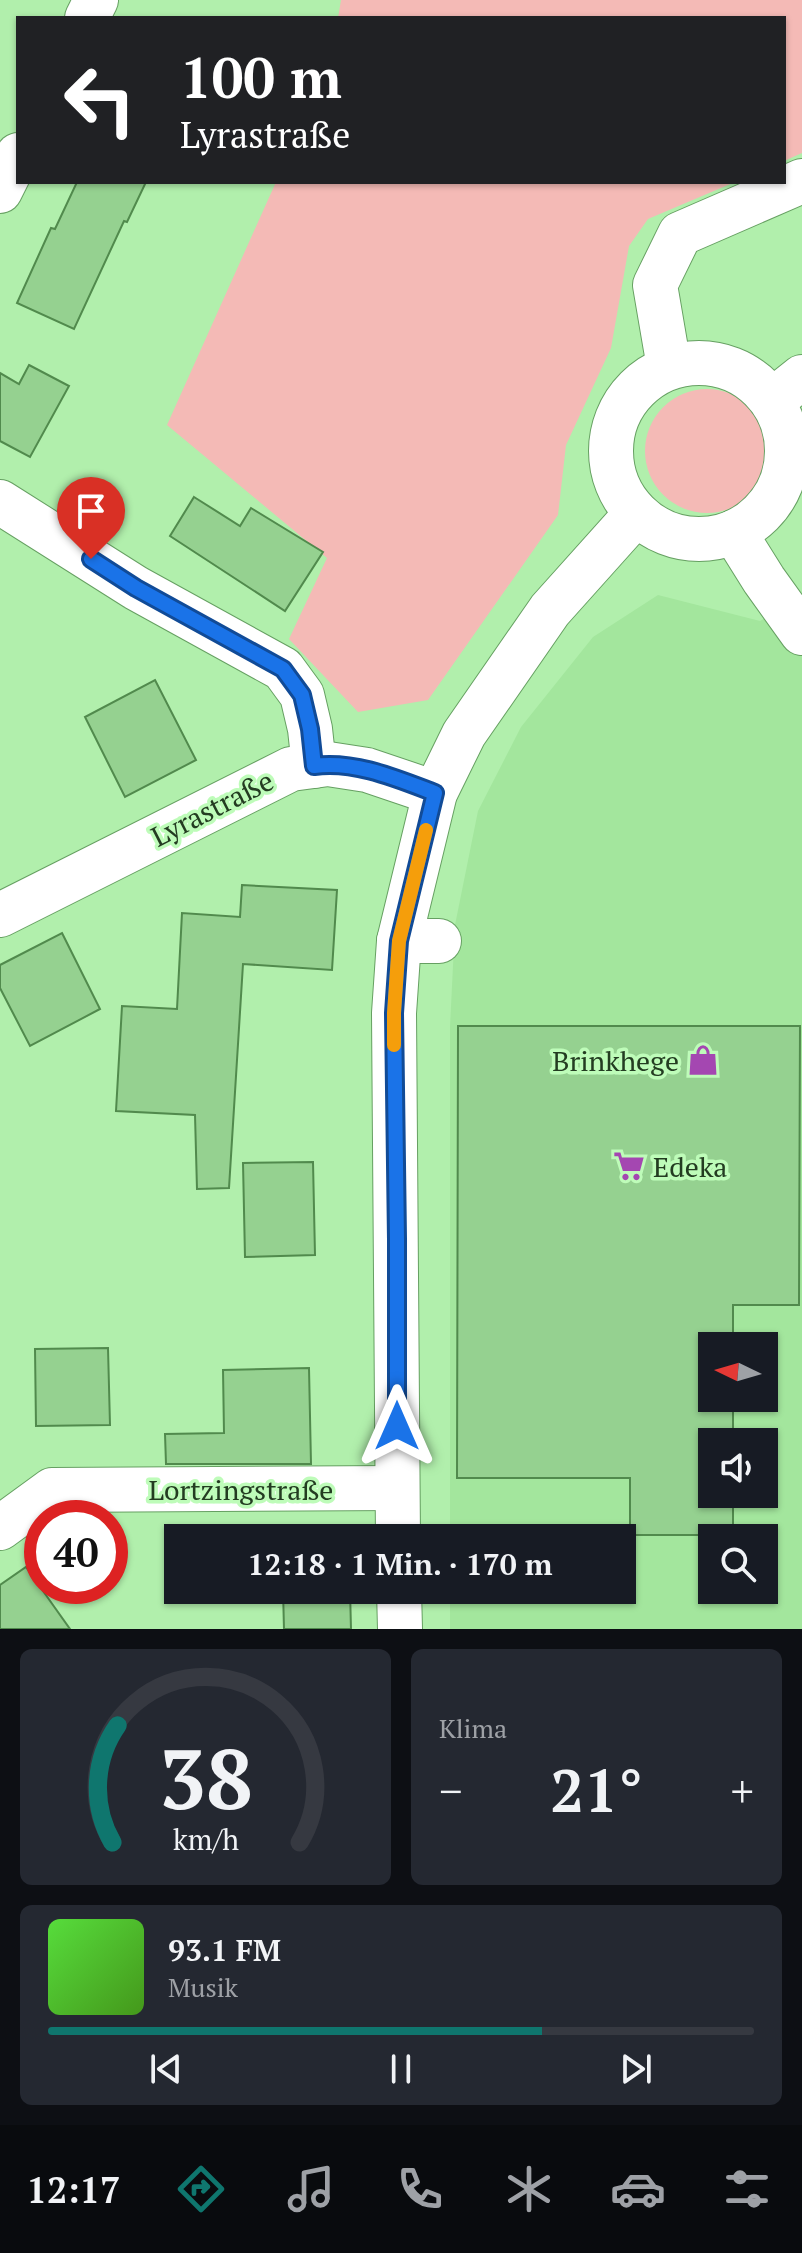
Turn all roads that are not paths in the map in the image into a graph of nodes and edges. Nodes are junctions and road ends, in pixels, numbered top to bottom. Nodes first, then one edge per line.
1 (16, 159) edge
2 (802, 181) edge
3 (0, 191) edge
4 (669, 367) junction
5 (787, 389) edge
6 (0, 502) edge
7 (636, 514) junction
8 (734, 532) junction
9 (802, 633) edge
10 (314, 766) junction
11 (435, 793) junction
12 (0, 915) edge
13 (397, 1488) junction
14 (398, 1524) edge
15 (0, 1528) edge
16 (399, 1604) edge
17 (400, 1629) edge

1 - 3 street
2 - 4 street
4 - 5 street
4 - 7 street
5 - 8 street
6 - 10 street
7 - 8 street
7 - 11 street
8 - 9 street
10 - 11 street, Lyrastraße
10 - 12 street, Lyrastraße
11 - 13 street
13 - 14 street
13 - 15 street, Lortzingstraße
16 - 17 street

